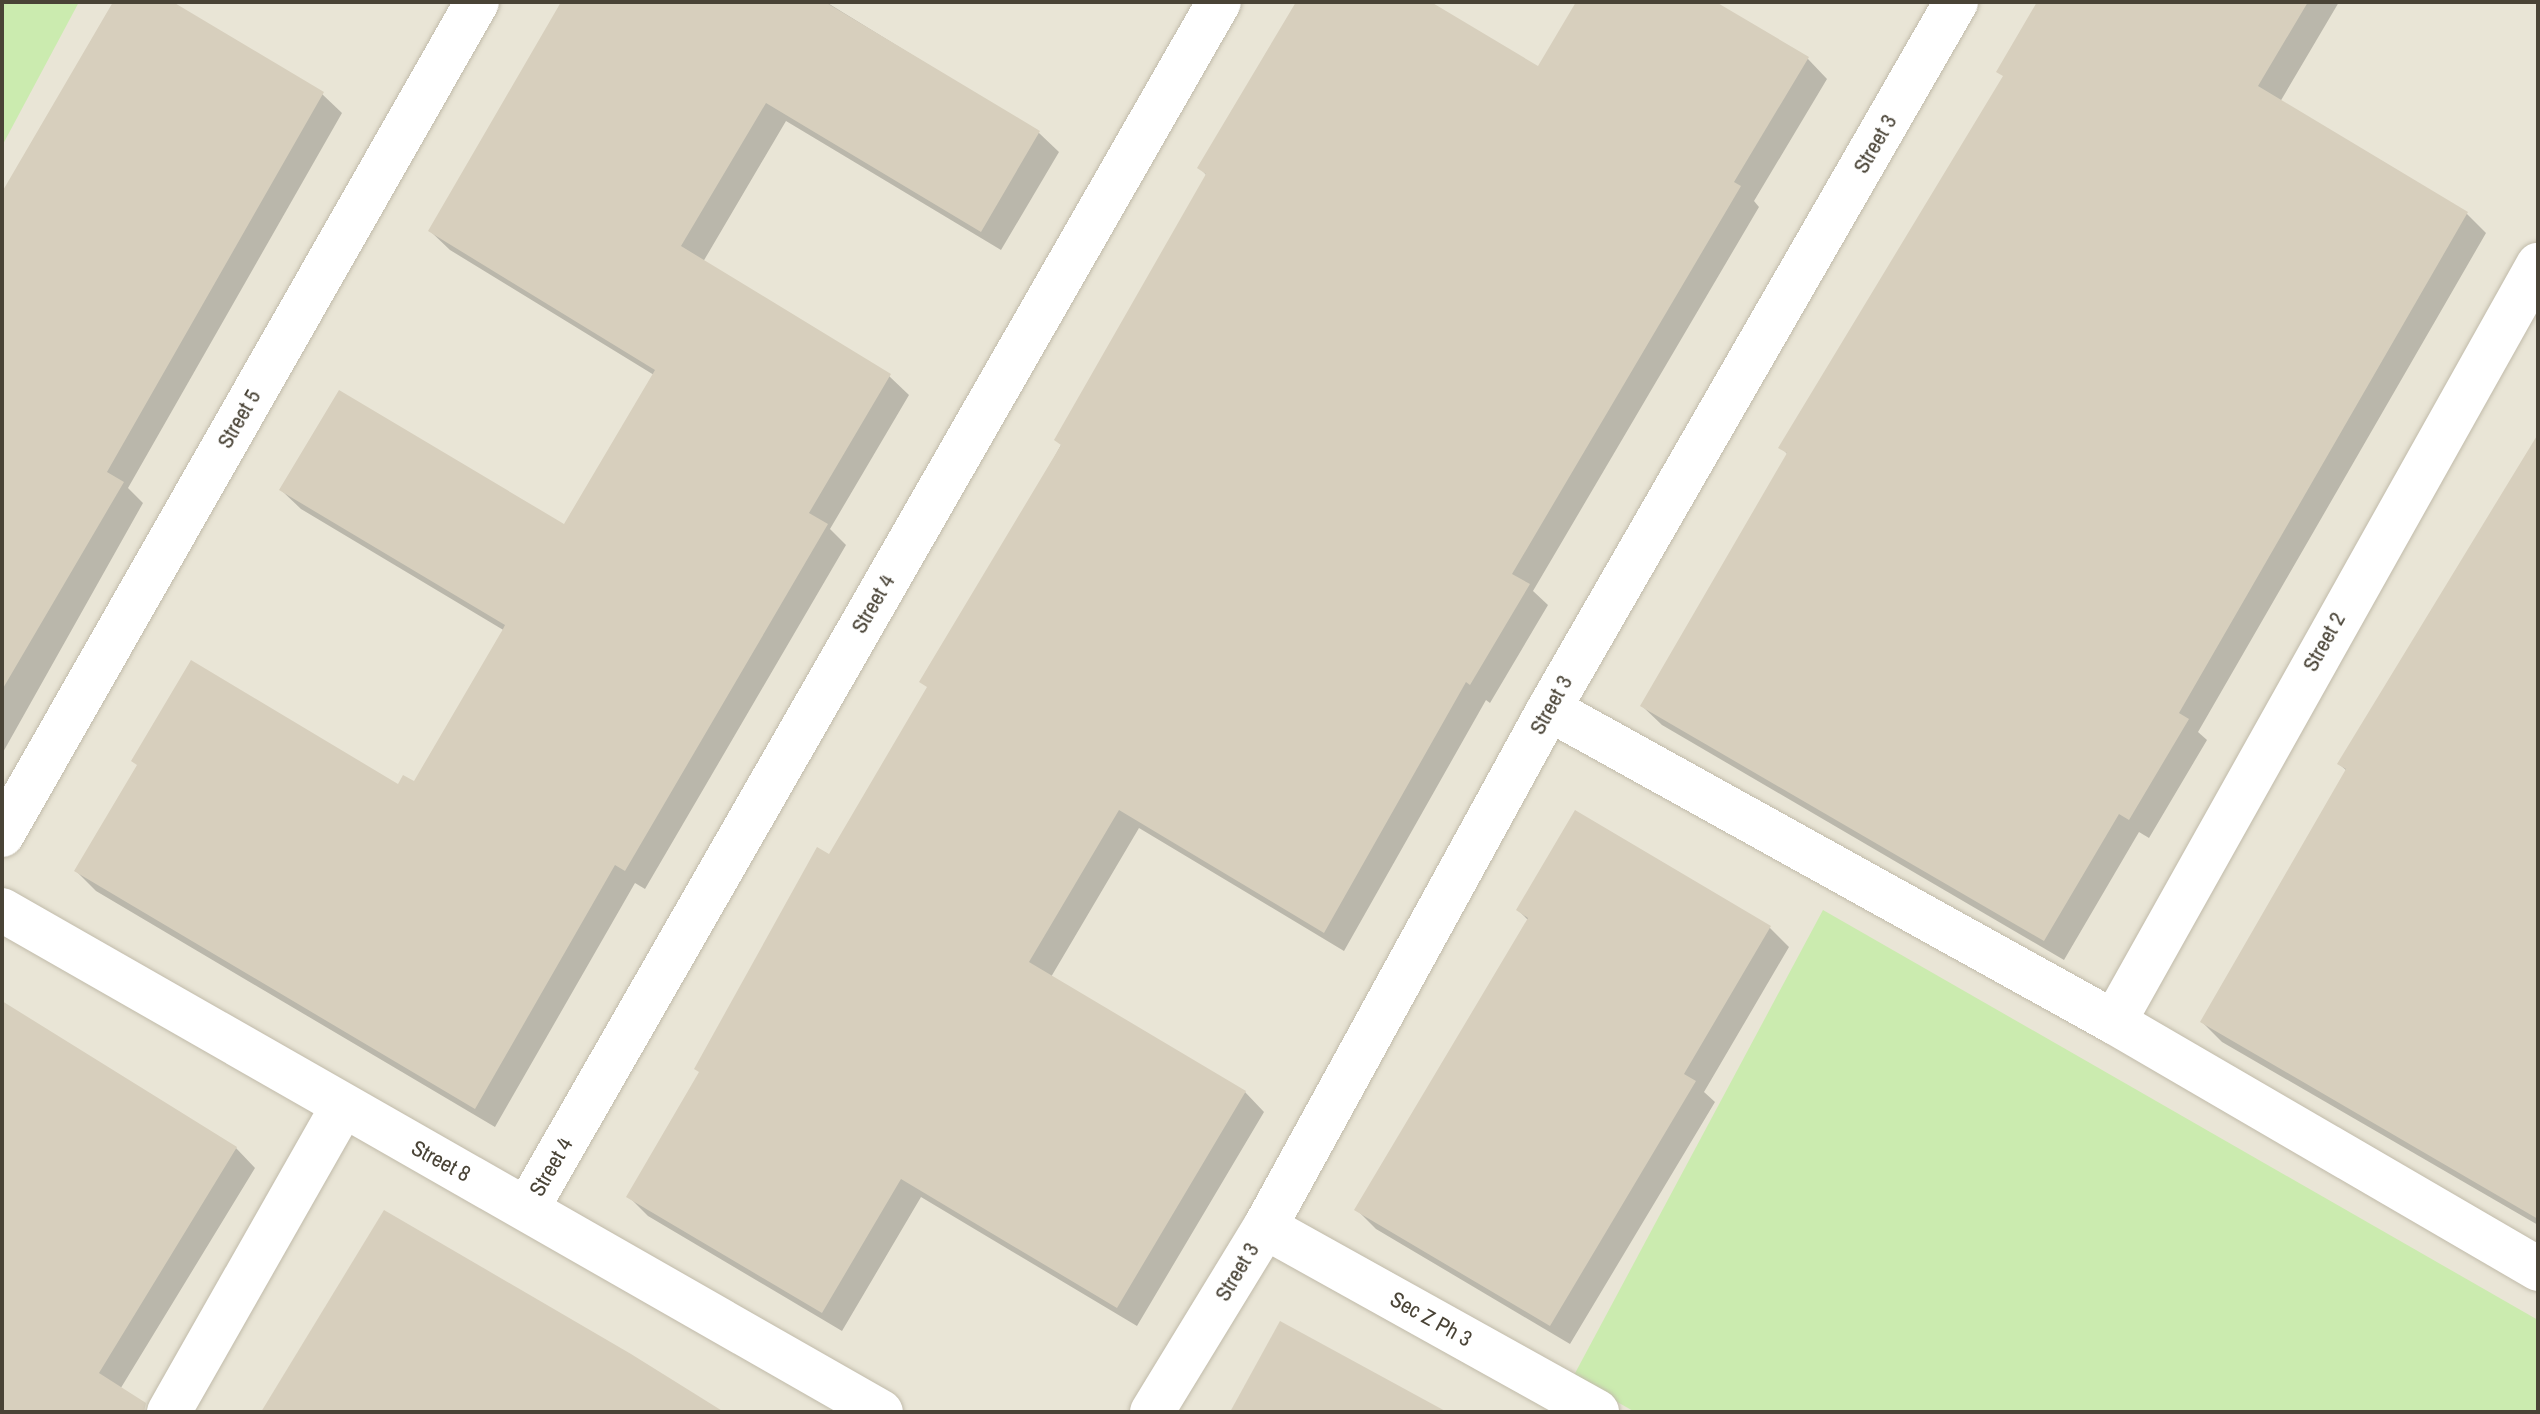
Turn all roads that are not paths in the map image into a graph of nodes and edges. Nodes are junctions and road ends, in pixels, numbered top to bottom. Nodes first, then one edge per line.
1 (477, 2) edge
2 (1219, 2) edge
3 (1956, 2) edge
4 (2538, 265) edge
5 (1549, 709) junction
6 (2, 835) edge
7 (2, 910) edge
8 (2114, 1022) junction
9 (342, 1108) junction
10 (528, 1207) junction
11 (1265, 1227) junction
12 (2538, 1269) edge
13 (169, 1412) edge
14 (881, 1412) edge
15 (1152, 1412) edge
16 (1597, 1412) edge

1 - 6 street, Street 5
2 - 10 street, Street 4
3 - 5 street, Street 3
4 - 8 street, Street 2
5 - 8 street
5 - 11 street, Street 3
7 - 9 street, Street 8
8 - 12 street
9 - 10 street, Street 8
9 - 13 street
10 - 14 street, Street 8
11 - 15 street, Street 3
11 - 16 street, Sec Z Ph 3

